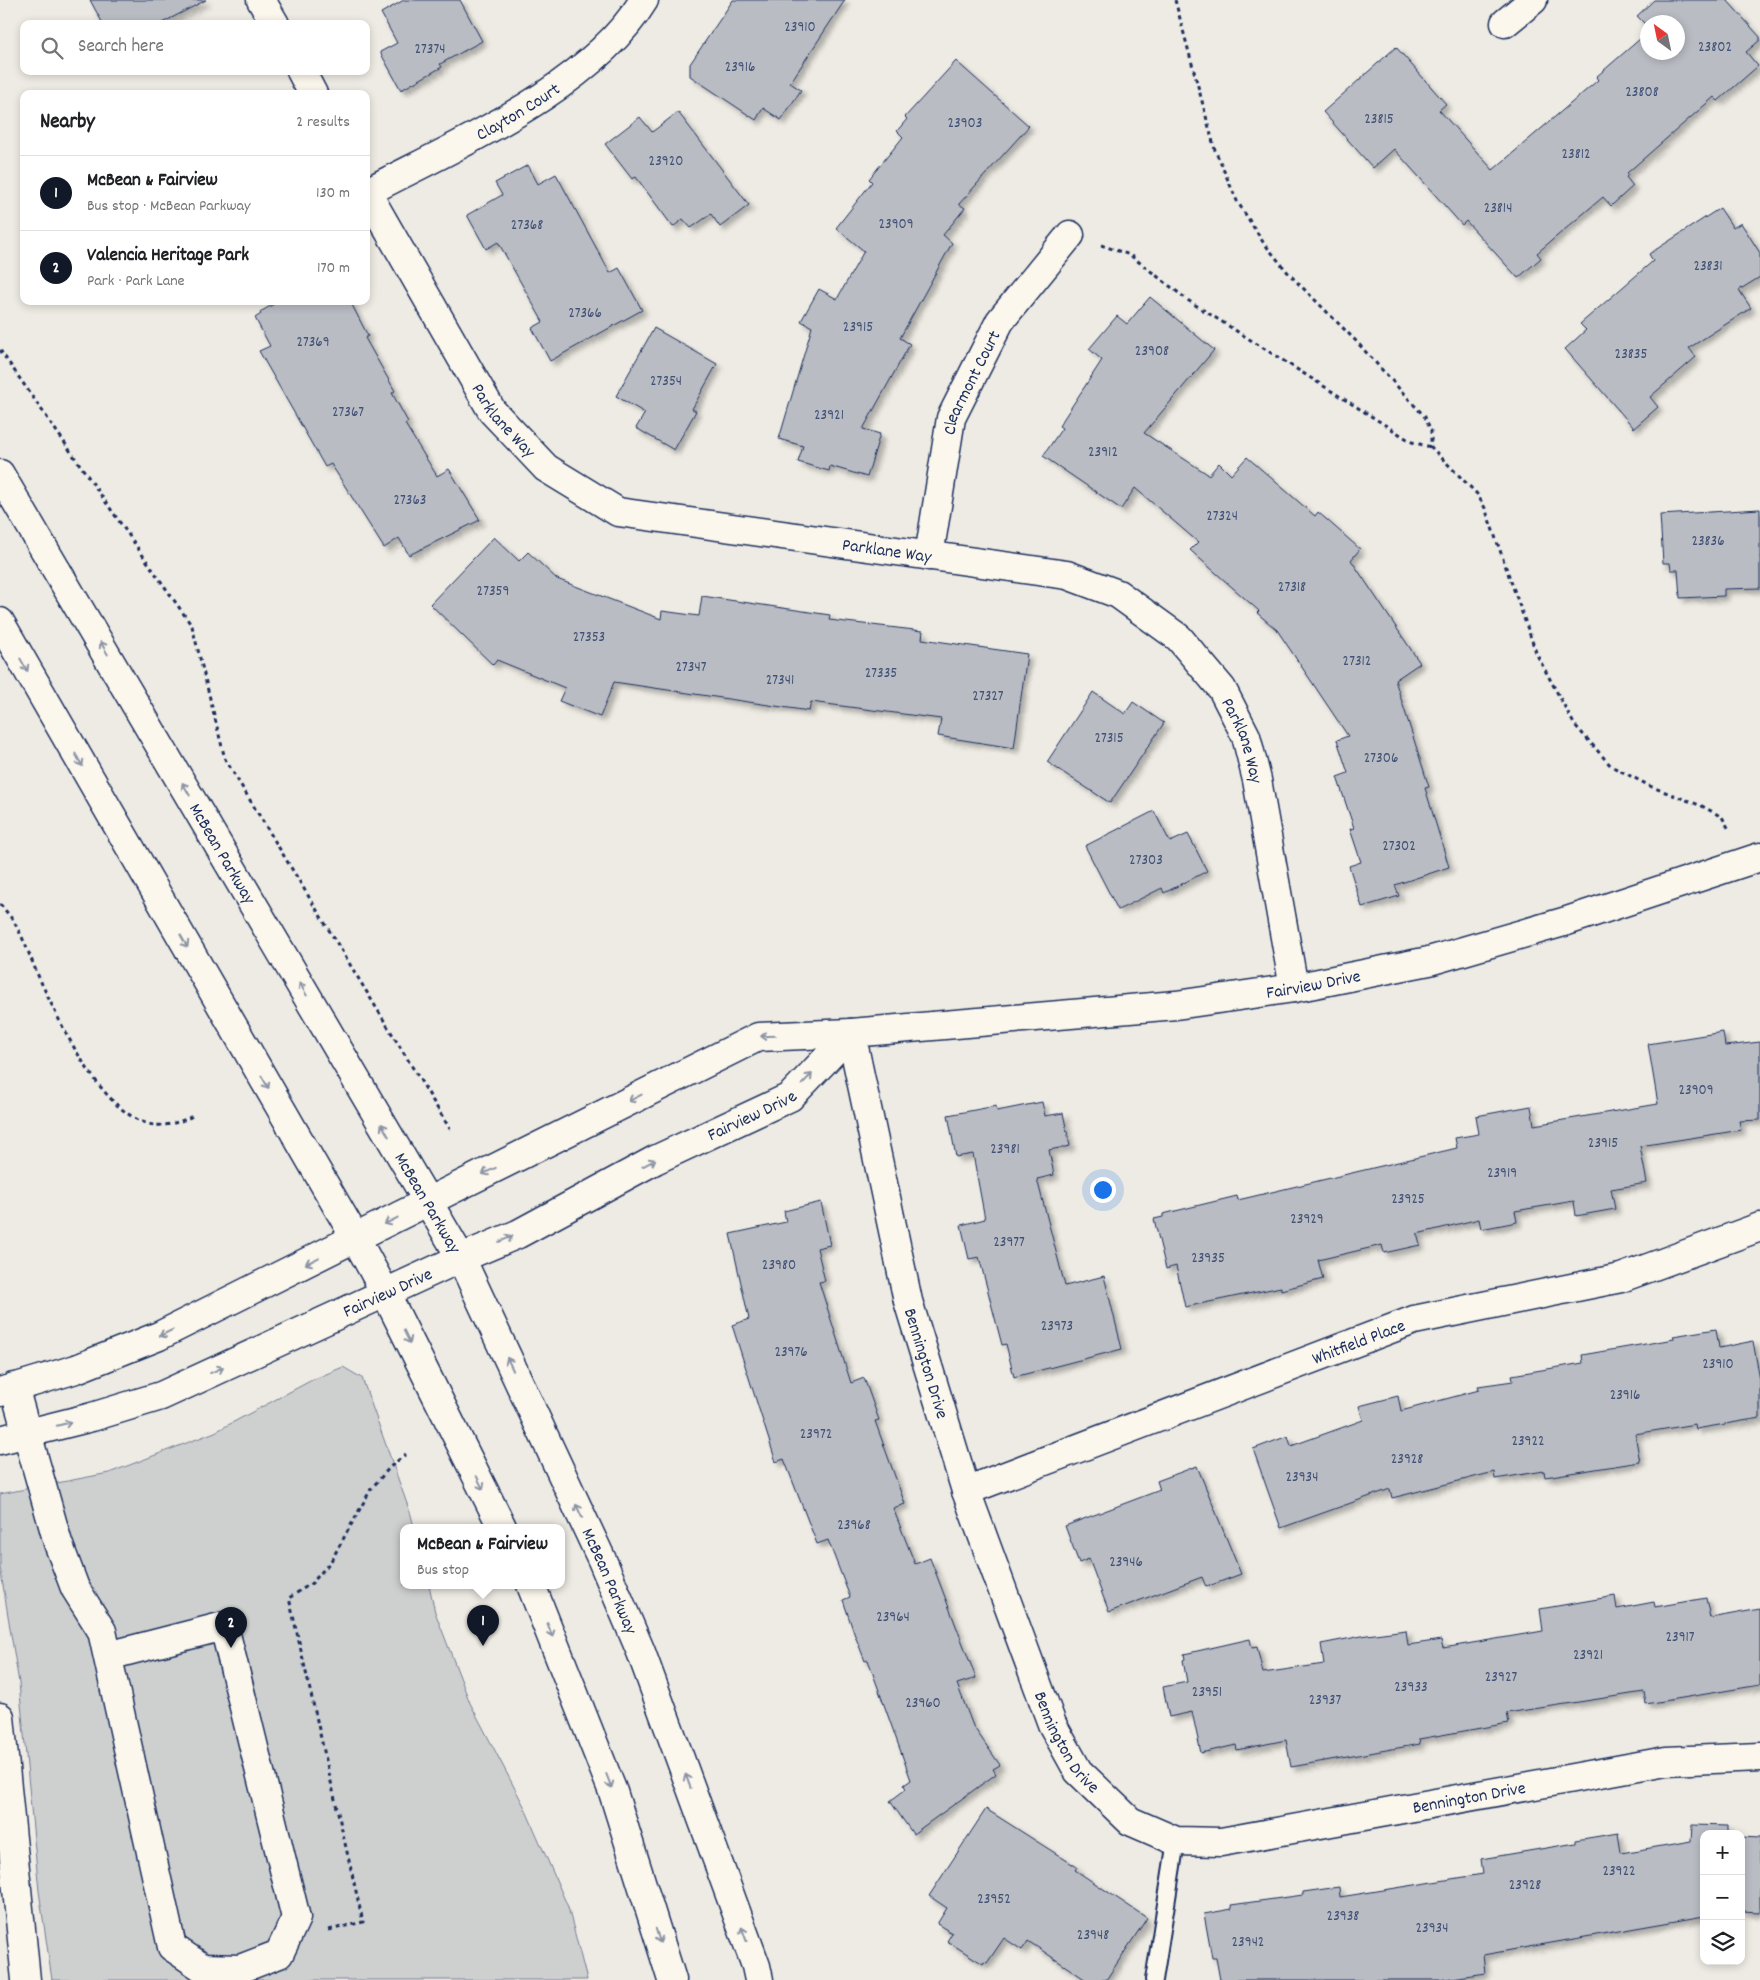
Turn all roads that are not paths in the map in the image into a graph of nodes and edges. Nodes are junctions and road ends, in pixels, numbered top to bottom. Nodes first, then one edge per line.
1 (262, 0) edge
2 (644, 0) edge
3 (1533, 0) edge
4 (272, 20) edge
5 (1505, 23) dead end
6 (303, 75) edge
7 (311, 90) edge
8 (370, 190) edge
9 (370, 197) edge
10 (1070, 235) road end
11 (0, 474) edge
12 (929, 556) junction
13 (0, 622) edge
14 (1754, 860) edge
15 (1294, 988) junction
16 (851, 1033) junction
17 (427, 1202) junction
18 (1760, 1226) edge
19 (356, 1239) junction
20 (461, 1258) junction
21 (386, 1294) junction
22 (7, 1390) edge
23 (26, 1434) junction
24 (0, 1440) edge
25 (966, 1491) junction
26 (501, 1524) edge
27 (532, 1589) edge
28 (108, 1656) junction
29 (0, 1717) edge
30 (1760, 1757) edge
31 (1176, 1841) junction
32 (26, 1980) edge
33 (672, 1980) edge
34 (759, 1980) edge
35 (1154, 1980) edge

1 - 4 street
2 - 8 street, Clayton Court
3 - 5 street
6 - 7 street
9 - 12 street, Parklane Way
10 - 12 street, Clearmont Court
17 -> 11 street, McBean Parkway
12 - 15 street, Parklane Way
13 -> 19 street
14 - 15 street, Fairview Drive
15 - 16 street, Fairview Drive
16 -> 17 street, Fairview Drive
20 -> 16 street, Fairview Drive
16 - 25 street, Bennington Drive
17 -> 19 street, Fairview Drive
17 - 20 street, McBean Parkway
18 - 25 street, Whitfield Place
19 - 21 street
19 -> 22 street, Fairview Drive
20 - 21 street, Fairview Drive
34 -> 20 street, McBean Parkway
23 -> 21 street, Fairview Drive
21 -> 26 street
22 - 23 street
23 - 24 street, Fairview Drive
23 - 28 street
25 - 31 street, Bennington Drive
27 -> 33 street
28 - 28 street
29 - 32 street
30 - 31 street, Bennington Drive
31 - 35 lane

